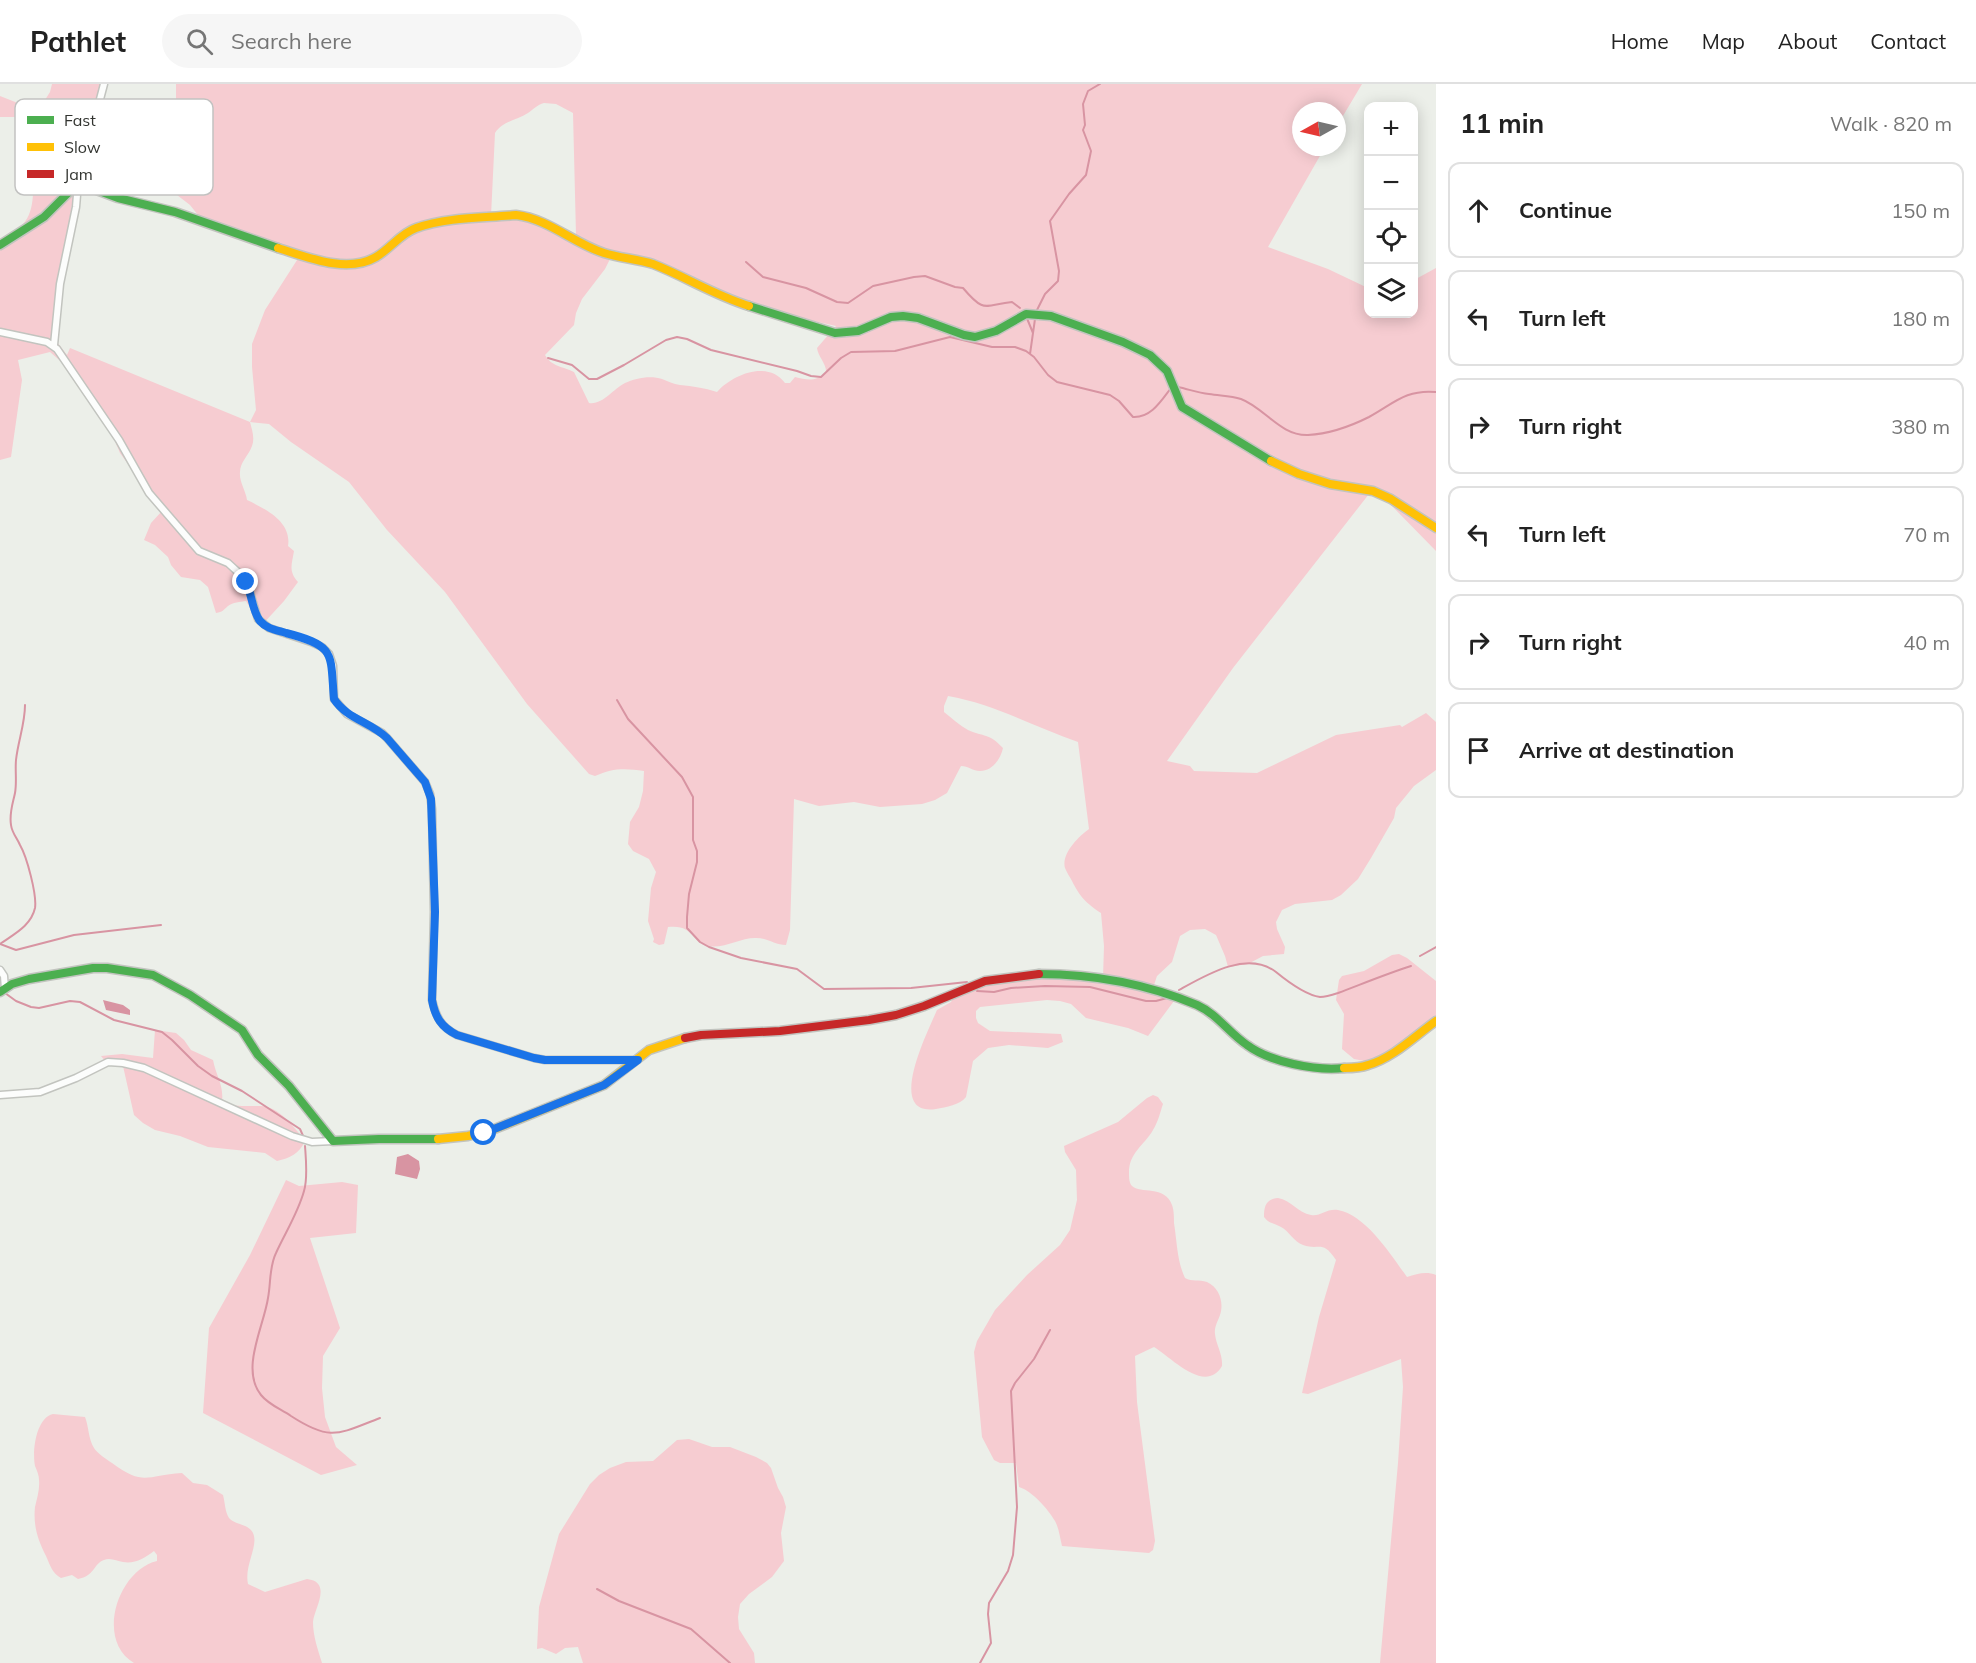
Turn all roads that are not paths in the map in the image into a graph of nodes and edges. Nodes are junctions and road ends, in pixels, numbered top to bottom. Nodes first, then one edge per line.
1 (104, 84) edge
2 (100, 99) edge
3 (66, 195) edge
4 (77, 195) edge
5 (110, 195) edge
6 (0, 245) edge
7 (0, 332) edge
8 (54, 345) junction
9 (1436, 528) edge
10 (0, 970) edge
11 (2, 991) edge
12 (1436, 1021) edge
13 (638, 1060) junction
14 (0, 1095) edge
15 (333, 1141) junction

1 - 2 street
3 - 6 street
4 - 8 street
5 - 9 street
7 - 8 street
8 - 13 street
10 - 11 street
11 - 15 street
12 - 13 street
13 - 15 street
14 - 15 street

